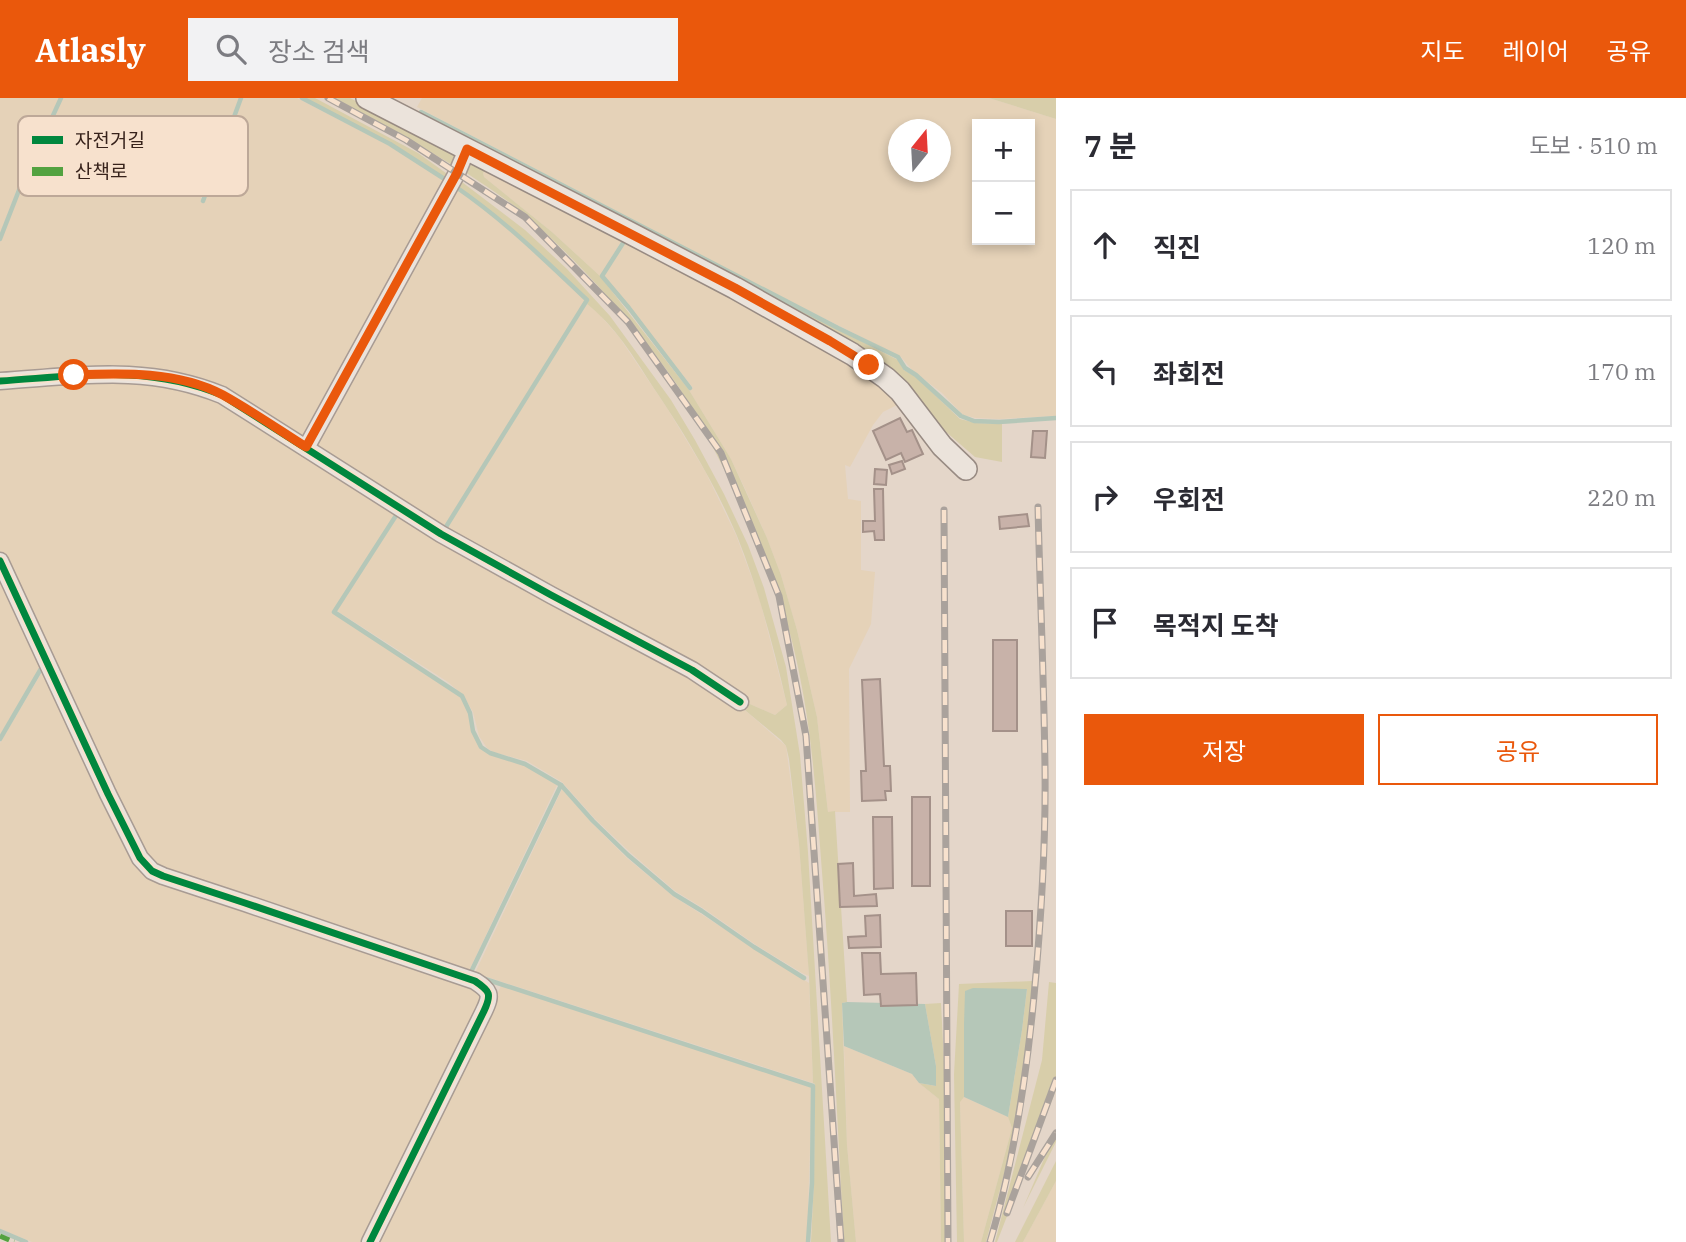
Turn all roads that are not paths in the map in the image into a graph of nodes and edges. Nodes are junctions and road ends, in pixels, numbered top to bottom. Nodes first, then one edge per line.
1 (367, 98) edge
2 (467, 149) junction
3 (0, 381) edge
4 (306, 447) junction
5 (966, 469) dead end
6 (0, 561) edge
7 (740, 702) dead end
8 (370, 1242) edge

1 - 2 street
2 - 4 street
2 - 5 street
3 - 4 street
4 - 7 street
6 - 8 street

